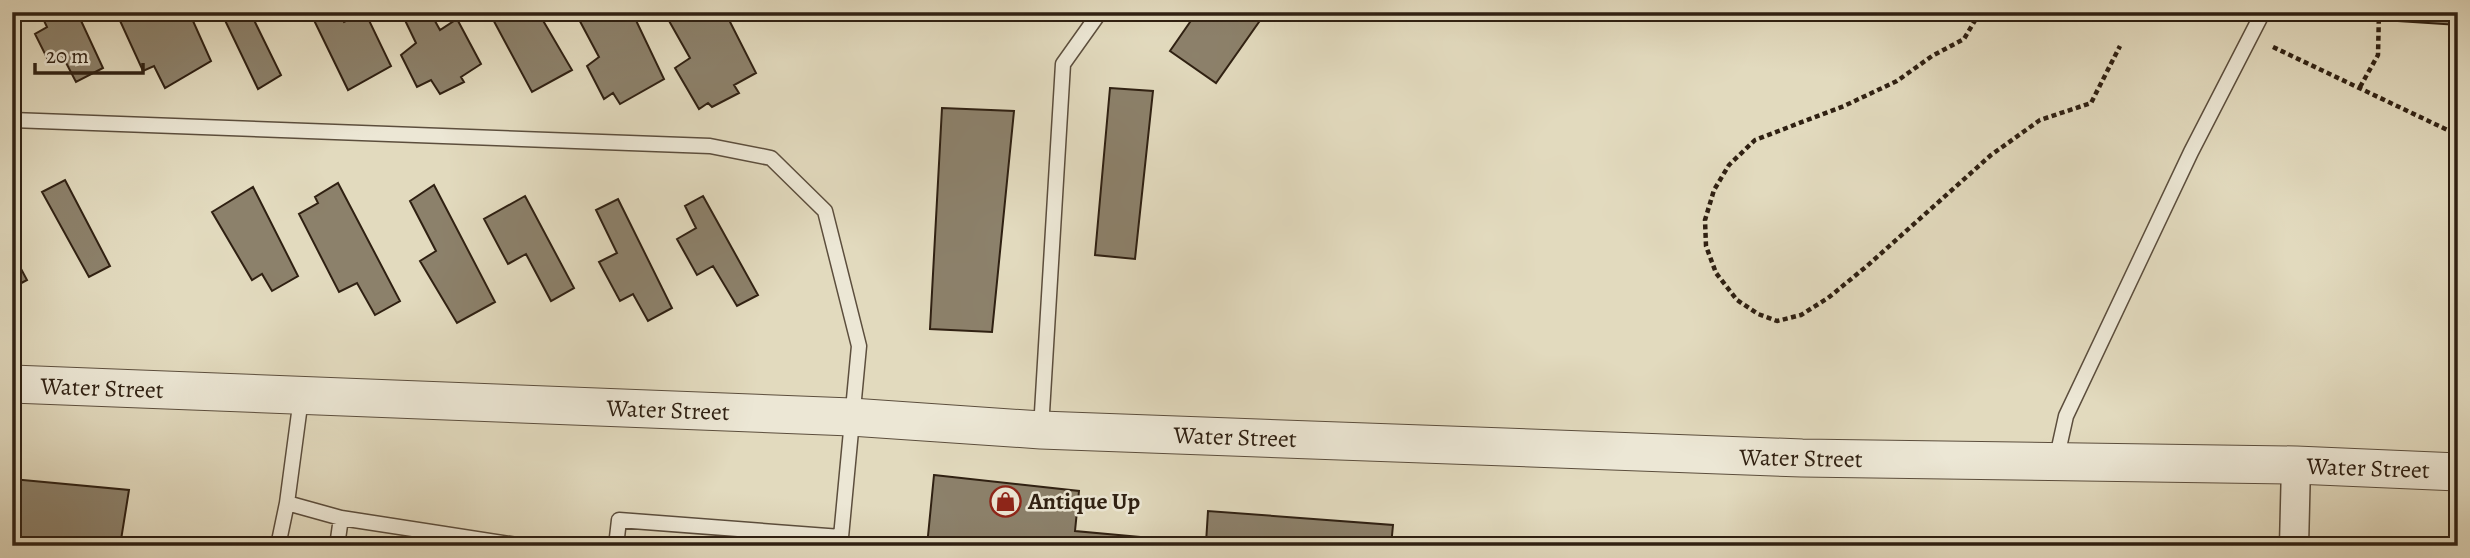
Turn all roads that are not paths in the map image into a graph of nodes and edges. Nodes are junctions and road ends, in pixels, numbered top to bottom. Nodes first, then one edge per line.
1 (1100, 12) edge
2 (2263, 12) edge
3 (12, 120) edge
4 (12, 384) edge
5 (302, 395) junction
6 (851, 417) junction
7 (1041, 430) junction
8 (2056, 462) junction
9 (2296, 465) junction
10 (2458, 472) edge
11 (287, 503) junction
12 (341, 518) junction
13 (278, 546) edge
14 (337, 546) edge
15 (523, 546) edge
16 (616, 546) edge
17 (2294, 546) edge

1 - 7 lane
2 - 8 lane
3 - 6 lane
4 - 5 street, Water Street
5 - 6 street, Water Street
5 - 11 lane
6 - 7 street, Water Street
6 - 16 lane
7 - 8 street, Water Street
8 - 9 street, Water Street
9 - 10 street, Water Street
9 - 17 street
11 - 12 lane
11 - 13 lane
12 - 14 lane
12 - 15 lane

